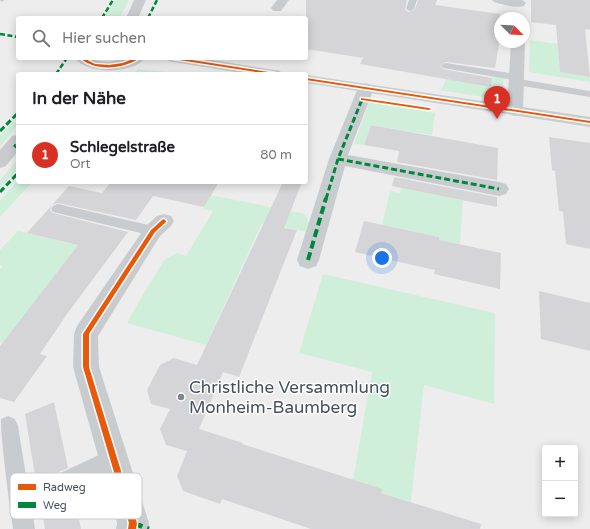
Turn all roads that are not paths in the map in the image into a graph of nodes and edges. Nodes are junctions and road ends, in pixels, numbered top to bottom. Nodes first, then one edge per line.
1 (140, 0) edge
2 (413, 0) edge
3 (498, 0) edge
4 (520, 2) edge
5 (410, 9) dead end
6 (519, 12) edge
7 (133, 16) edge
8 (518, 48) edge
9 (134, 60) edge
10 (186, 60) edge
11 (86, 66) edge
12 (446, 66) dead end
13 (262, 72) edge
14 (308, 79) edge
15 (516, 80) junction
16 (366, 88) junction
17 (590, 94) edge
18 (515, 111) junction
19 (590, 122) edge
20 (16, 142) edge
21 (338, 159) junction
22 (0, 162) edge
23 (499, 189) dead end
24 (58, 209) dead end
25 (159, 226) joint
26 (308, 260) dead end
27 (8, 426) dead end
28 (114, 458) junction
29 (15, 473) edge
30 (83, 473) edge
31 (119, 473) edge
32 (22, 519) edge
33 (24, 529) edge

1 - 7 street
2 - 5 lane
3 - 4 street
4 - 6 street
8 - 15 street
9 - 11 street
10 - 13 street
12 - 15 lane
14 - 16 street
15 - 17 lane
15 - 18 street
16 - 18 street
16 - 21 street
18 - 19 street
20 - 22 street
21 - 23 street
21 - 26 street
24 - 25 lane
25 - 28 street
27 - 29 lane
28 - 30 lane
28 - 31 street
32 - 33 lane

